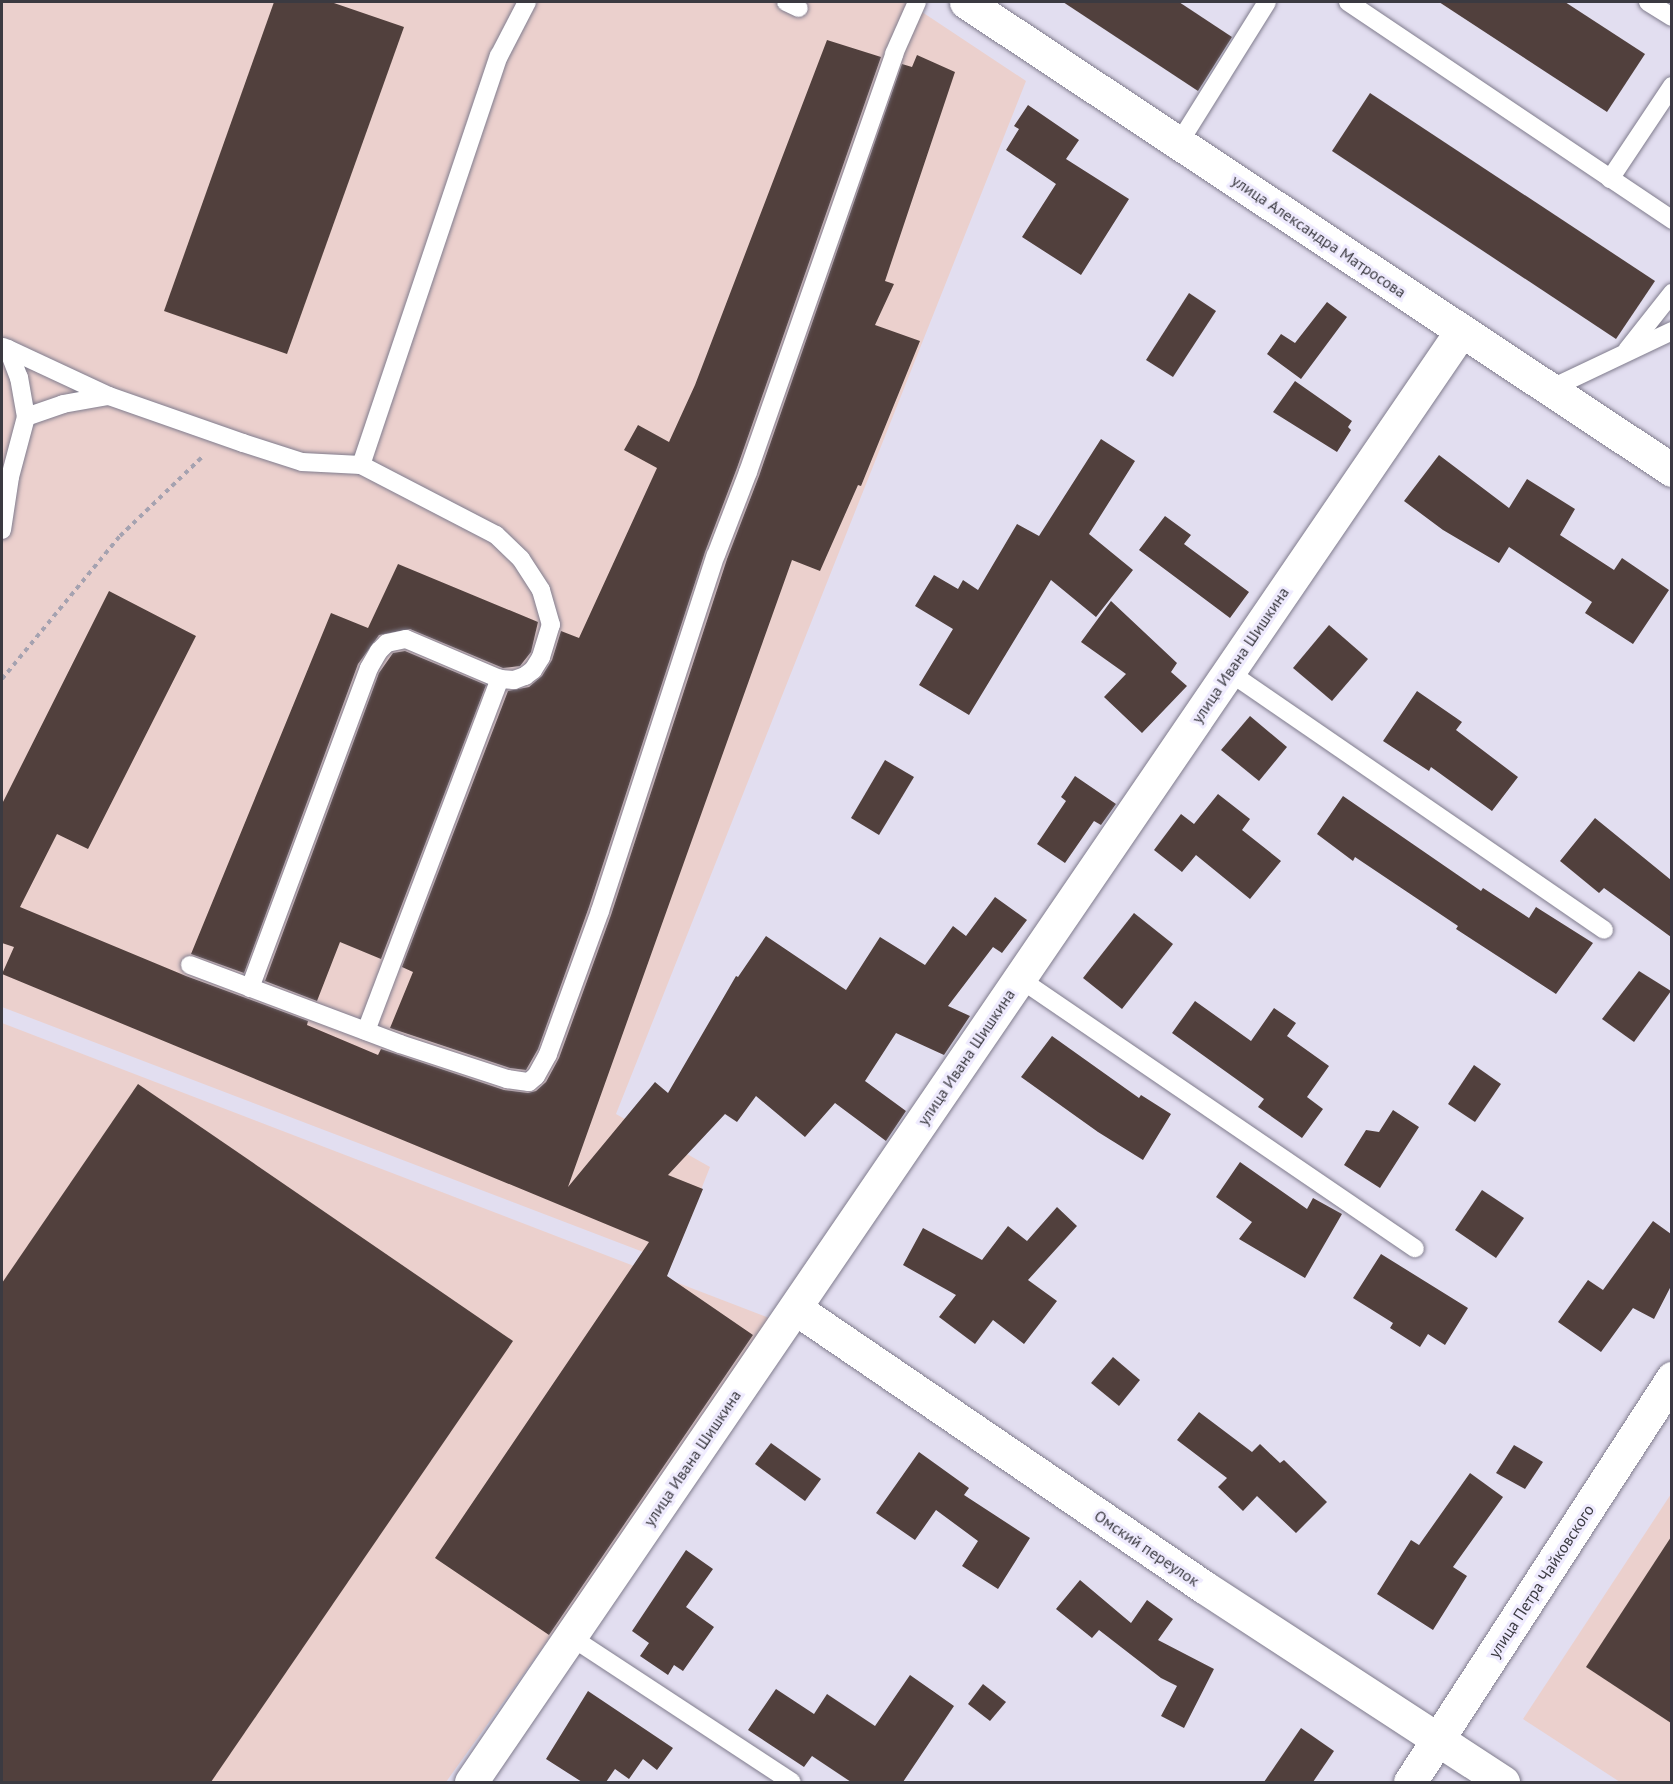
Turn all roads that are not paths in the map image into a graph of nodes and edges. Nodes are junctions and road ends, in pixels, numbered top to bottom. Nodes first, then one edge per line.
1 (527, 2) edge
2 (917, 2) edge
3 (966, 2) edge
4 (1267, 2) edge
5 (1348, 2) edge
6 (1648, 2) edge
7 (1671, 17) edge
8 (1671, 86) edge
9 (1179, 143) junction
10 (1610, 179) junction
11 (1671, 220) edge
12 (1671, 292) edge
13 (1461, 331) junction
14 (1671, 331) edge
15 (4, 347) edge
16 (1624, 354) junction
17 (1550, 389) junction
18 (109, 396) junction
19 (26, 417) junction
20 (362, 465) junction
21 (1671, 470) edge
22 (2, 530) edge
23 (1229, 672) junction
24 (500, 679) junction
25 (1604, 930) dead end
26 (190, 966) dead end
27 (1020, 979) junction
28 (250, 988) junction
29 (366, 1031) junction
30 (1415, 1248) dead end
31 (795, 1308) junction
32 (1671, 1378) edge
33 (571, 1637) junction
34 (1439, 1739) junction
35 (471, 1782) edge
36 (792, 1782) edge
37 (1410, 1782) edge
38 (1503, 1782) edge

1 - 20 lane
2 - 29 lane
3 - 9 street, улица Александра Матросова
4 - 9 lane
5 - 10 lane
6 - 7 lane
8 - 10 lane
9 - 13 street, улица Александра Матросова
10 - 11 lane
12 - 16 lane
13 - 17 street, улица Александра Матросова
13 - 23 street, улица Ивана Шишкина
14 - 16 lane
15 - 18 lane
15 - 19 lane
16 - 17 lane
17 - 21 street, улица Александра Матросова
18 - 19 lane
18 - 20 lane
19 - 22 lane
20 - 24 lane
23 - 25 lane
23 - 27 street, улица Ивана Шишкина
24 - 28 lane
24 - 29 lane
26 - 28 lane
27 - 30 lane
27 - 31 street, улица Ивана Шишкина
28 - 29 lane
31 - 33 street, улица Ивана Шишкина
31 - 34 street, Омский переулок
32 - 34 street, улица Петра Чайковского
33 - 35 street, улица Ивана Шишкина
33 - 36 lane
34 - 37 street, улица Петра Чайковского
34 - 38 street, Омский переулок

